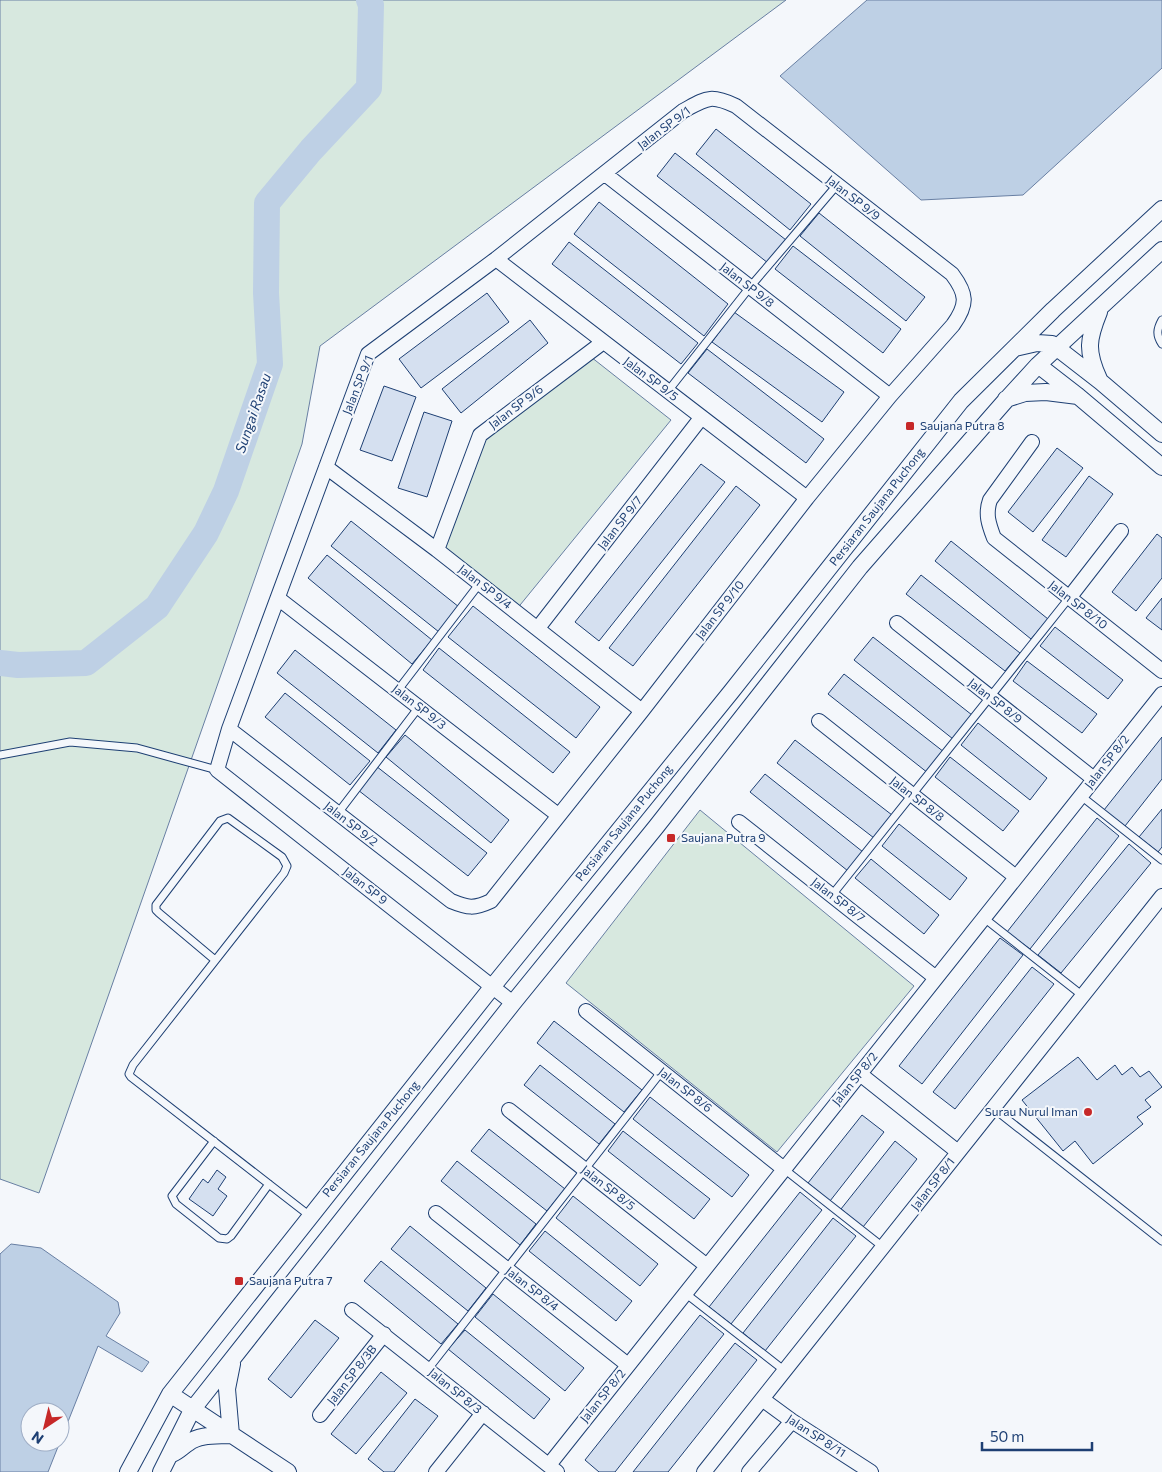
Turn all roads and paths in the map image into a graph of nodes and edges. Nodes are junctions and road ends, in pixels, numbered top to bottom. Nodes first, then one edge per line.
1 (720, 98) joint
2 (605, 174) junction
3 (836, 185) junction
4 (1162, 209) edge
5 (1162, 250) edge
6 (496, 259) junction
7 (750, 287) junction
8 (1053, 310) junction
9 (1099, 310) junction
10 (962, 312) joint
11 (1162, 320) edge
12 (602, 343) junction
13 (1037, 343) junction
14 (1162, 344) edge
15 (1057, 347) junction
16 (1013, 349) junction
17 (1038, 365) junction
18 (1101, 382) junction
19 (668, 391) junction
20 (890, 396) junction
21 (1078, 396) junction
22 (1006, 400) junction
23 (701, 418) junction
24 (1162, 434) edge
25 (1032, 442) dead end
26 (326, 467) junction
27 (1162, 467) edge
28 (807, 498) junction
29 (1121, 531) dead end
30 (437, 550) junction
31 (480, 583) junction
32 (1069, 598) junction
33 (278, 600) junction
34 (897, 622) dead end
35 (538, 628) junction
36 (1162, 671) edge
37 (398, 690) junction
38 (1162, 694) edge
39 (990, 697) junction
40 (419, 707) junction
41 (642, 711) junction
42 (819, 721) dead end
43 (229, 729) junction
44 (0, 755) edge
45 (217, 770) junction
46 (1094, 779) junction
47 (912, 795) junction
48 (1081, 796) junction
49 (338, 814) junction
50 (558, 815) junction
51 (739, 822) dead end
52 (1162, 860) edge
53 (1016, 877) junction
54 (832, 896) junction
55 (1162, 896) edge
56 (478, 907) joint
57 (984, 918) junction
58 (216, 960) junction
59 (936, 978) junction
60 (493, 986) junction
61 (1082, 996) junction
62 (513, 1003) junction
63 (586, 1011) dead end
64 (662, 1071) junction
65 (860, 1074) junction
66 (993, 1108) junction
67 (510, 1110) dead end
68 (214, 1141) junction
69 (958, 1152) junction
70 (784, 1168) junction
71 (585, 1170) junction
72 (269, 1184) junction
73 (436, 1213) dead end
74 (310, 1216) junction
75 (1162, 1241) edge
76 (883, 1247) junction
77 (707, 1266) junction
78 (507, 1270) junction
79 (685, 1293) junction
80 (352, 1310) dead end
81 (384, 1334) junction
82 (232, 1359) junction
83 (628, 1365) junction
84 (428, 1369) junction
85 (785, 1371) junction
86 (170, 1394) junction
87 (762, 1399) junction
88 (192, 1410) junction
89 (483, 1413) junction
90 (320, 1415) dead end
91 (792, 1421) junction
92 (230, 1435) junction
93 (170, 1455) junction
94 (553, 1468) edge
95 (128, 1472) edge
96 (162, 1472) edge
97 (288, 1472) edge
98 (436, 1472) edge
99 (704, 1472) edge
100 (749, 1472) edge
101 (871, 1472) edge

1 - 2 street, Jalan SP 9/1
1 - 3 street, Jalan SP 9/9
2 - 6 street, Jalan SP 9/1
2 - 7 street, Jalan SP 9/8
3 - 7 lane
3 - 10 street, Jalan SP 9/9
4 - 8 street, Persiaran Saujana Puchong
5 - 9 street, Persiaran Saujana Puchong
6 - 12 street, Jalan SP 9/5
6 - 26 street, Jalan SP 9/1
7 - 19 lane
7 - 20 street, Jalan SP 9/8
8 - 13 street
8 - 16 street, Persiaran Saujana Puchong
9 - 15 street, Persiaran Saujana Puchong
9 - 18 street
10 - 20 street, Jalan SP 9/10
11 - 14 lane
12 - 19 street, Jalan SP 9/5
12 - 30 street, Jalan SP 9/6
13 - 15 street
13 - 16 street
13 - 17 street
15 - 17 street, Persiaran Saujana Puchong
15 - 18 street
16 - 60 street, Persiaran Saujana Puchong
17 - 21 street
17 - 22 street, Persiaran Saujana Puchong
18 - 24 street
19 - 23 street, Jalan SP 9/5
20 - 28 street, Jalan SP 9/10
21 - 22 street
21 - 27 street
22 - 62 street, Persiaran Saujana Puchong
23 - 28 street, Jalan SP 9/5
23 - 35 street, Jalan SP 9/7
25 - 32 street, Jalan SP 8/10
26 - 30 street, Jalan SP 9/4
26 - 33 street, Jalan SP 9/1
28 - 41 street, Jalan SP 9/10
29 - 32 street
30 - 31 street, Jalan SP 9/4
31 - 35 street, Jalan SP 9/4
31 - 37 lane
32 - 36 street, Jalan SP 8/10
32 - 39 lane
33 - 37 street, Jalan SP 9/3
33 - 43 street, Jalan SP 9/1
34 - 39 street, Jalan SP 8/9
35 - 41 street, Jalan SP 9/4
37 - 40 street, Jalan SP 9/3
38 - 46 street, Jalan SP 8/2
39 - 46 street, Jalan SP 8/9
39 - 47 lane
40 - 49 lane
40 - 50 street, Jalan SP 9/3
41 - 50 street, Jalan SP 9/10
42 - 47 street, Jalan SP 8/8
43 - 45 street, Jalan SP 9/1
43 - 49 street, Jalan SP 9/2
44 - 45 lane
45 - 60 street, Jalan SP 9
46 - 48 street, Jalan SP 8/2
47 - 53 street, Jalan SP 8/8
47 - 54 lane
48 - 52 lane
48 - 53 street, Jalan SP 8/2
49 - 56 street, Jalan SP 9/2
50 - 56 street, Jalan SP 9/10
51 - 54 street, Jalan SP 8/7
53 - 57 street, Jalan SP 8/2
54 - 59 street, Jalan SP 8/7
55 - 61 street, Jalan SP 8/1
57 - 59 street, Jalan SP 8/2
57 - 61 lane
58 - 58 lane
58 - 68 lane
59 - 65 street, Jalan SP 8/2
60 - 62 street, Jalan SP 9
60 - 74 street, Persiaran Saujana Puchong
61 - 66 street, Jalan SP 8/1
62 - 82 street, Persiaran Saujana Puchong
63 - 64 street, Jalan SP 8/6
64 - 70 street, Jalan SP 8/6
64 - 71 lane
65 - 69 street
65 - 70 street, Jalan SP 8/2
66 - 69 street, Jalan SP 8/1
66 - 75 lane
67 - 71 street, Jalan SP 8/5
68 - 72 lane
68 - 72 lane
69 - 76 street, Jalan SP 8/1
70 - 76 lane
70 - 77 street, Jalan SP 8/2
71 - 77 street, Jalan SP 8/5
71 - 78 lane
72 - 74 lane
73 - 78 street, Jalan SP 8/4
74 - 86 street, Persiaran Saujana Puchong
76 - 85 street, Jalan SP 8/1
77 - 79 street, Jalan SP 8/2
78 - 83 street, Jalan SP 8/4
78 - 84 lane
79 - 83 street, Jalan SP 8/2
79 - 85 lane
80 - 81 street, Jalan SP 8/3
81 - 84 street, Jalan SP 8/3
81 - 90 street, Jalan SP 8/3B
82 - 88 street, Persiaran Saujana Puchong
82 - 92 street
83 - 94 street, Jalan SP 8/2
84 - 89 street, Jalan SP 8/3
85 - 87 street, Jalan SP 8/1
86 - 88 street
86 - 95 street, Persiaran Saujana Puchong
87 - 91 street, Jalan SP 8/11
87 - 99 street, Jalan SP 8/1
88 - 92 street
88 - 93 street, Persiaran Saujana Puchong
89 - 94 street, Jalan SP 8/3
89 - 98 street
91 - 100 street
91 - 101 street, Jalan SP 8/11
92 - 93 street
92 - 97 street
93 - 96 street, Persiaran Saujana Puchong

